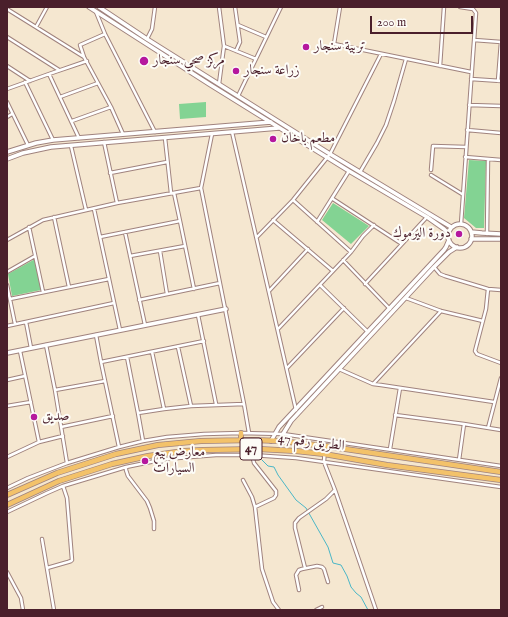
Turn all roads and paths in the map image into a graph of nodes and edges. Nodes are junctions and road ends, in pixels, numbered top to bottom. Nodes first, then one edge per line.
1 (48, 7) edge
2 (89, 7) edge
3 (100, 7) edge
4 (155, 7) edge
5 (219, 7) edge
6 (235, 7) edge
7 (280, 7) edge
8 (340, 7) edge
9 (444, 7) edge
10 (460, 7) edge
11 (7, 9) edge
12 (96, 12) junction
13 (238, 25) junction
14 (36, 27) junction
15 (105, 34) junction
16 (7, 37) edge
17 (266, 37) junction
18 (147, 39) junction
19 (474, 40) junction
20 (501, 42) edge
21 (224, 46) junction
22 (236, 51) junction
23 (380, 54) junction
24 (84, 57) junction
25 (256, 59) junction
26 (406, 59) junction
27 (87, 61) junction
28 (7, 66) edge
29 (440, 66) junction
30 (59, 70) junction
31 (471, 72) junction
32 (49, 74) junction
33 (30, 80) junction
34 (471, 80) junction
35 (500, 81) edge
36 (25, 82) junction
37 (98, 83) junction
38 (219, 84) junction
39 (7, 89) edge
40 (238, 96) junction
41 (60, 97) junction
42 (7, 102) edge
43 (469, 105) junction
44 (501, 106) edge
45 (111, 107) junction
46 (12, 114) junction
47 (7, 116) edge
48 (275, 119) junction
49 (72, 121) junction
50 (271, 122) junction
51 (254, 124) junction
52 (280, 128) junction
53 (255, 130) junction
54 (467, 130) junction
55 (155, 132) junction
56 (232, 132) junction
57 (501, 133) edge
58 (123, 134) junction
59 (212, 134) junction
60 (79, 138) junction
61 (165, 138) junction
62 (53, 140) junction
63 (104, 142) junction
64 (71, 145) junction
65 (28, 146) junction
66 (466, 147) junction
67 (7, 152) edge
68 (329, 156) junction
69 (465, 157) junction
70 (7, 159) edge
71 (488, 159) junction
72 (501, 160) edge
73 (167, 162) junction
74 (431, 170) dead end
75 (349, 171) junction
76 (360, 172) junction
77 (110, 173) junction
78 (431, 175) dead end
79 (201, 188) junction
80 (172, 193) junction
81 (462, 194) junction
82 (333, 198) junction
83 (293, 200) junction
84 (117, 203) junction
85 (94, 209) junction
86 (86, 210) junction
87 (54, 217) junction
88 (427, 217) junction
89 (273, 220) junction
90 (180, 221) junction
91 (317, 222) junction
92 (461, 224) junction
93 (374, 225) junction
94 (29, 226) junction
95 (451, 228) junction
96 (125, 232) junction
97 (471, 232) junction
98 (448, 233) junction
99 (487, 234) junction
100 (501, 234) edge
101 (100, 237) junction
102 (256, 237) junction
103 (471, 239) junction
104 (501, 239) edge
105 (7, 240) edge
106 (449, 240) junction
107 (402, 244) junction
108 (186, 246) junction
109 (457, 247) junction
110 (308, 249) junction
111 (160, 251) junction
112 (351, 252) junction
113 (35, 256) junction
114 (130, 256) junction
115 (343, 260) junction
116 (434, 267) junction
117 (333, 271) junction
118 (7, 272) edge
119 (109, 279) junction
120 (220, 283) junction
121 (365, 284) junction
122 (320, 285) junction
123 (7, 286) edge
124 (70, 287) junction
125 (194, 289) junction
126 (488, 289) junction
127 (501, 290) edge
128 (43, 292) junction
129 (269, 292) junction
130 (168, 294) junction
131 (406, 298) junction
132 (10, 299) junction
133 (139, 300) junction
134 (114, 303) junction
135 (344, 308) junction
136 (390, 308) junction
137 (226, 309) junction
138 (441, 311) junction
139 (393, 312) junction
140 (198, 315) junction
141 (483, 321) junction
142 (26, 322) junction
143 (15, 324) junction
144 (145, 325) junction
145 (7, 326) edge
146 (120, 330) junction
147 (278, 330) junction
148 (368, 332) junction
149 (96, 335) junction
150 (204, 341) junction
151 (46, 345) junction
152 (178, 347) junction
153 (31, 348) junction
154 (20, 350) junction
155 (152, 352) junction
156 (7, 353) edge
157 (127, 357) junction
158 (101, 362) junction
159 (501, 363) edge
160 (286, 368) junction
161 (340, 369) junction
162 (25, 376) junction
163 (501, 378) edge
164 (7, 380) edge
165 (105, 381) junction
166 (373, 384) junction
167 (400, 388) junction
168 (55, 390) junction
169 (30, 402) junction
170 (494, 402) junction
171 (216, 404) junction
172 (244, 404) junction
173 (7, 406) edge
174 (191, 406) junction
175 (164, 409) junction
176 (296, 410) junction
177 (138, 413) junction
178 (395, 415) junction
179 (113, 416) junction
180 (464, 424) junction
181 (61, 427) junction
182 (488, 428) junction
183 (501, 430) edge
184 (241, 433) junction
185 (249, 433) junction
186 (275, 434) junction
187 (283, 434) junction
188 (63, 436) junction
189 (241, 440) junction
190 (143, 441) junction
191 (271, 441) junction
192 (280, 441) junction
193 (38, 442) junction
194 (355, 444) junction
195 (325, 446) junction
196 (119, 447) junction
197 (228, 449) junction
198 (354, 450) junction
199 (390, 450) junction
200 (93, 454) junction
201 (228, 454) junction
202 (324, 454) junction
203 (252, 455) junction
204 (7, 457) edge
205 (459, 460) junction
206 (95, 461) junction
207 (324, 462) junction
208 (67, 463) junction
209 (501, 466) edge
210 (126, 467) junction
211 (501, 472) edge
212 (57, 474) junction
213 (472, 476) junction
214 (242, 480) dead end
215 (501, 480) edge
216 (59, 481) junction
217 (470, 483) junction
218 (63, 486) junction
219 (7, 488) edge
220 (501, 488) edge
221 (335, 490) junction
222 (7, 496) edge
223 (7, 505) edge
224 (255, 507) junction
225 (7, 512) edge
226 (154, 529) dead end
227 (42, 539) dead end
228 (47, 568) junction
229 (305, 568) junction
230 (7, 572) edge
231 (328, 582) dead end
232 (300, 590) dead end
233 (322, 607) dead end
234 (23, 610) edge
235 (54, 610) edge
236 (279, 610) edge
237 (316, 610) edge
238 (376, 610) edge

1 - 14 street
2 - 12 street
3 - 18 street
4 - 18 street
5 - 21 street
6 - 13 street
7 - 17 street
8 - 23 street
9 - 29 street
10 - 19 street
11 - 14 street
12 - 15 street
12 - 50 street
13 - 17 street
13 - 22 street
14 - 24 street
15 - 24 street
15 - 55 street
16 - 30 street
17 - 25 street
18 - 38 street
19 - 20 street
19 - 31 street
20 - 35 street
21 - 22 street
21 - 38 street
22 - 25 street
23 - 26 street
23 - 68 street
24 - 27 street
25 - 40 street
26 - 29 street
26 - 76 street
27 - 30 street
27 - 37 street
28 - 33 street
29 - 31 street
30 - 32 street
31 - 34 street
32 - 33 street
32 - 41 street
33 - 36 street
34 - 35 street
34 - 43 street
36 - 39 street
36 - 62 street
37 - 41 street
37 - 45 street
38 - 40 street
40 - 48 street
41 - 49 street
42 - 46 street
43 - 44 street
43 - 54 street
45 - 49 street
45 - 58 street
46 - 47 street
46 - 65 street
48 - 50 street
48 - 68 street
49 - 60 street
50 - 51 street
50 - 52 street
51 - 53 street
51 - 55 street
52 - 53 street
52 - 68 street
53 - 56 street
54 - 57 street
54 - 66 street
55 - 58 street
56 - 59 street
56 - 102 street
58 - 60 street
59 - 61 street
59 - 79 street
60 - 62 street
61 - 63 street
61 - 73 street
62 - 65 street
63 - 64 street
63 - 77 street
64 - 70 street
64 - 86 street
65 - 67 street
66 - 69 street
66 - 74 street
68 - 75 street
68 - 76 street
68 - 83 street
69 - 71 street
69 - 81 street
71 - 72 street
71 - 99 street
73 - 77 street
73 - 80 street
75 - 82 street
75 - 88 street
76 - 95 street
77 - 84 street
78 - 81 street
79 - 80 street
79 - 120 street
80 - 84 street
80 - 90 street
81 - 92 street
82 - 91 street
82 - 93 street
83 - 89 street
83 - 91 street
84 - 85 street
85 - 86 street
85 - 101 street
86 - 87 street
87 - 94 street
87 - 124 street
88 - 98 street
88 - 107 street
89 - 102 street
89 - 110 street
90 - 96 street
90 - 108 street
91 - 112 street
92 - 95 street
92 - 97 street
93 - 107 street
93 - 112 street
94 - 105 street
94 - 113 street
95 - 98 street
96 - 101 street
96 - 114 street
97 - 99 street
97 - 103 street
98 - 106 street
99 - 100 street
101 - 119 street
102 - 129 street
103 - 104 street
103 - 109 street
106 - 109 street
106 - 136 street
107 - 121 street
108 - 111 street
108 - 125 street
109 - 116 street
110 - 117 street
110 - 129 street
111 - 114 street
111 - 130 street
112 - 115 street
113 - 118 street
113 - 128 street
114 - 133 street
115 - 117 street
115 - 121 street
116 - 126 street
116 - 131 street
117 - 122 street
119 - 124 street
119 - 134 street
120 - 125 street
120 - 137 street
121 - 136 street
122 - 135 street
122 - 147 street
123 - 132 street
124 - 128 street
125 - 130 street
126 - 127 street
126 - 141 street
128 - 132 street
129 - 147 street
130 - 133 street
131 - 138 street
131 - 139 street
132 - 143 street
133 - 144 street
134 - 142 street
134 - 146 street
135 - 148 street
135 - 160 street
136 - 139 street
136 - 148 street
137 - 140 street
137 - 172 street
138 - 141 street
138 - 166 street
139 - 161 street
140 - 144 street
140 - 150 street
141 - 159 street
142 - 143 street
142 - 153 street
143 - 145 street
144 - 146 street
146 - 149 street
147 - 160 street
148 - 176 street
149 - 151 street
149 - 158 street
150 - 152 street
150 - 171 street
151 - 153 street
151 - 168 street
152 - 155 street
152 - 174 street
153 - 154 street
154 - 156 street
154 - 162 street
155 - 157 street
155 - 175 street
157 - 158 street
157 - 177 street
158 - 165 street
160 - 176 street
161 - 166 street
161 - 187 street
162 - 164 street
162 - 169 street
163 - 170 street
165 - 168 street
165 - 179 street
166 - 167 street
167 - 170 street
167 - 178 street
168 - 181 street
169 - 173 street
169 - 193 street
170 - 182 street
171 - 172 street
171 - 174 street
172 - 185 street
174 - 175 street
175 - 177 street
176 - 186 street
177 - 190 street
178 - 180 street
178 - 199 street
179 - 181 street
179 - 196 street
180 - 182 street
180 - 205 street
181 - 188 street
182 - 183 street
184 - 185 street
184 - 189 highway
184 - 190 street
185 - 186 street
186 - 187 street
186 - 191 street
187 - 192 street
187 - 194 street
188 - 193 street
188 - 208 street
189 - 191 highway, الطريق رقم 47 / 47
189 - 206 highway, الطريق رقم 47 / 47
190 - 196 street
191 - 192 highway, الطريق رقم 47 / 47
192 - 195 highway, الطريق رقم 47 / 47
193 - 204 street
194 - 198 highway
194 - 199 street
195 - 198 highway, الطريق رقم 47 / 47
195 - 202 street
196 - 200 street
197 - 201 highway
197 - 202 highway, الطريق رقم 47 / 47
197 - 216 highway, الطريق رقم 47 / 47
198 - 211 highway, الطريق رقم 47 / 47
199 - 205 street
200 - 206 highway
200 - 208 street
201 - 203 street
201 - 210 street
202 - 207 street
202 - 213 highway, الطريق رقم 47 / 47
203 - 207 street
203 - 224 street
205 - 209 street
206 - 212 highway, الطريق رقم 47 / 47
207 - 217 street
207 - 221 street
208 - 219 street
210 - 218 street
210 - 226 street
212 - 216 highway
212 - 222 highway, الطريق رقم 47 / 47
213 - 215 highway, الطريق رقم 47 / 47
213 - 217 highway
214 - 224 street
216 - 223 highway, الطريق رقم 47 / 47
217 - 220 street
218 - 225 street
218 - 228 street
221 - 229 street
221 - 238 street
224 - 236 street
227 - 228 street
228 - 235 street
229 - 231 street
229 - 232 street
230 - 234 street
233 - 237 street

